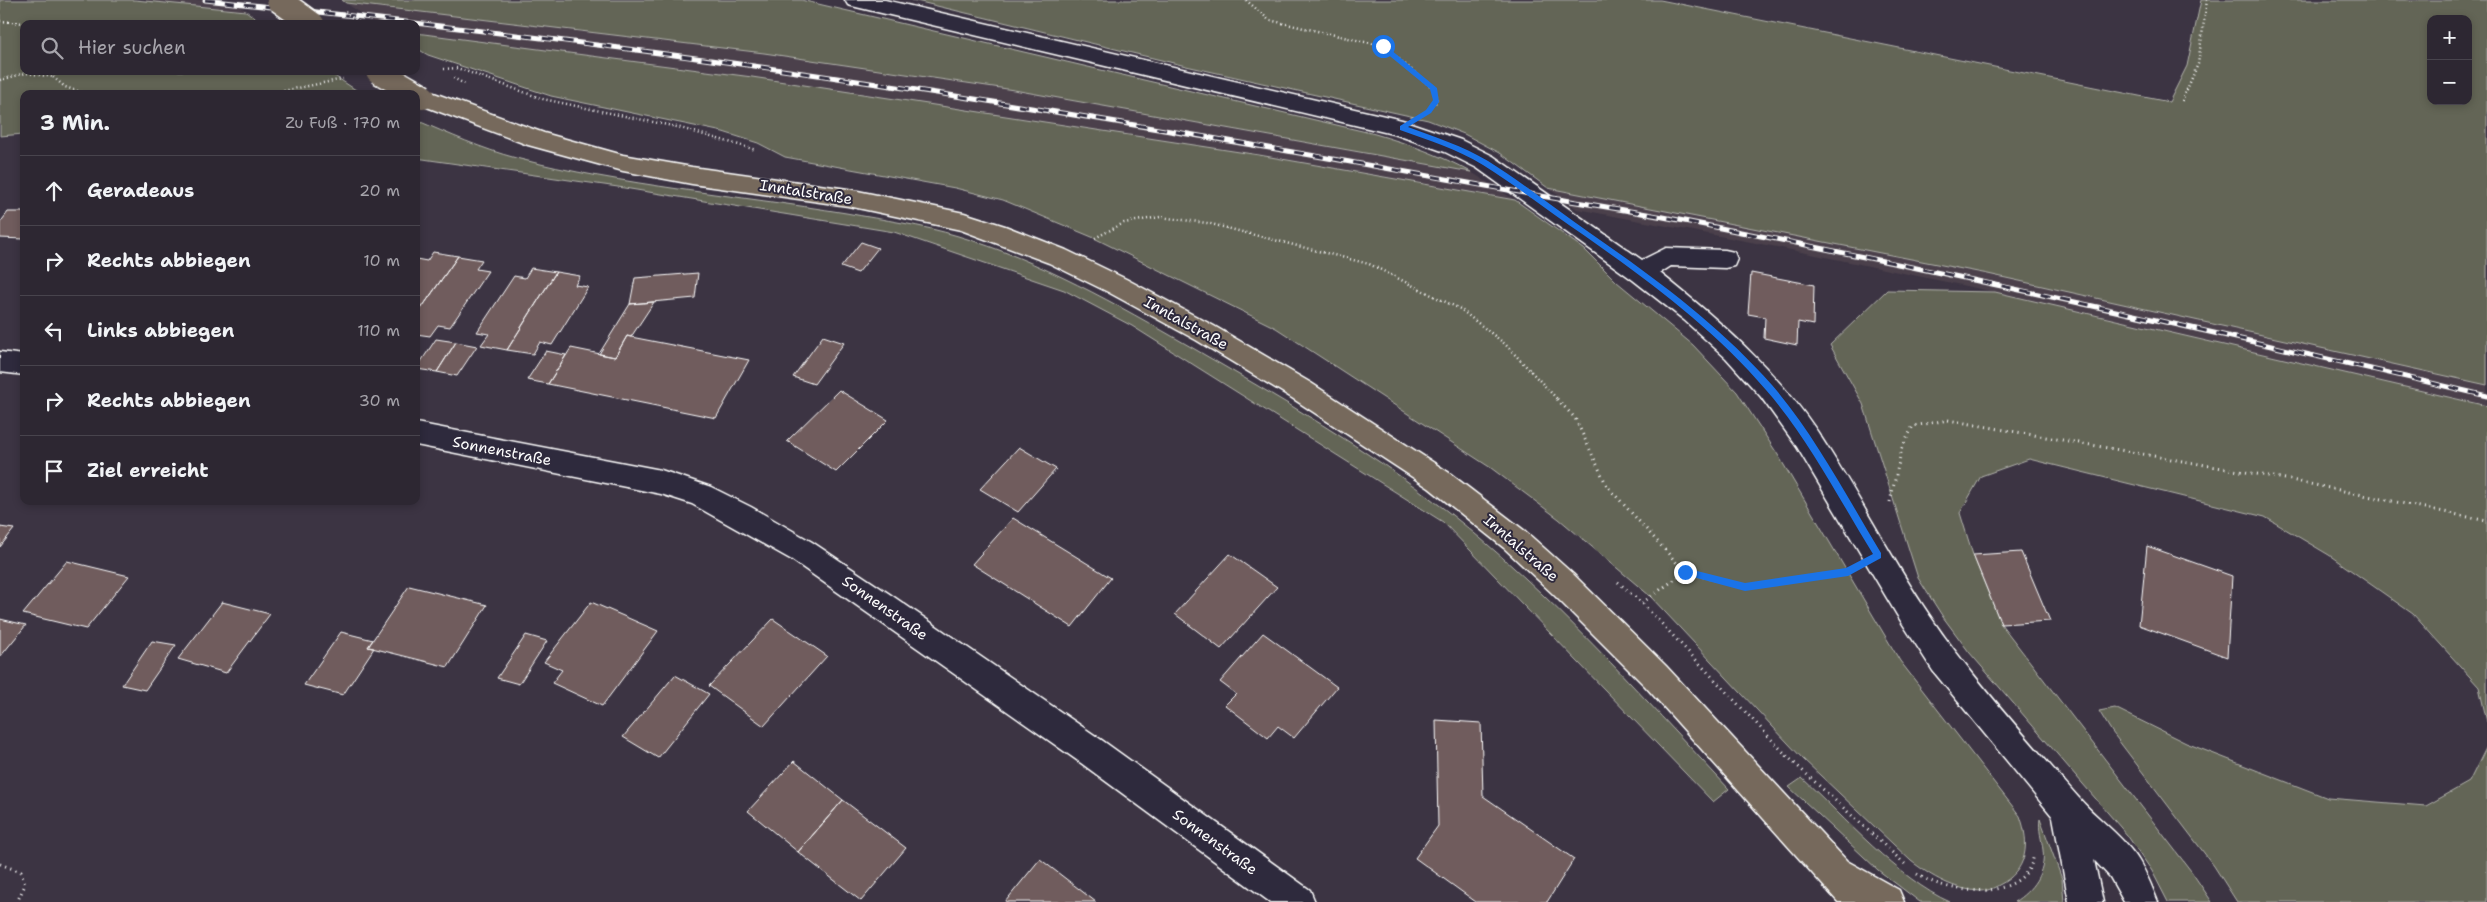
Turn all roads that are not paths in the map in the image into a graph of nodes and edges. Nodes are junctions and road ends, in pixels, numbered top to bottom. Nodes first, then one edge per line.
1 (279, 0) edge
2 (856, 0) edge
3 (306, 20) edge
4 (385, 75) edge
5 (412, 90) edge
6 (420, 95) edge
7 (1725, 259) dead end
8 (1642, 273) junction
9 (0, 362) edge
10 (20, 364) edge
11 (420, 435) edge
12 (2068, 810) junction
13 (1833, 869) junction
14 (1298, 902) edge
15 (1860, 902) edge
16 (1887, 902) edge
17 (2086, 902) edge
18 (2141, 902) edge

1 - 3 main road, bridge
2 - 8 street
4 - 5 main road, Inntalstraße, bridge
6 - 13 main road, Inntalstraße, bridge
7 - 8 street
8 - 12 street
9 - 10 street
11 - 14 street, Sonnenstraße
12 - 17 street
12 - 18 street
13 - 15 main road, Inntalstraße
13 - 16 main road, Inntalstraße

